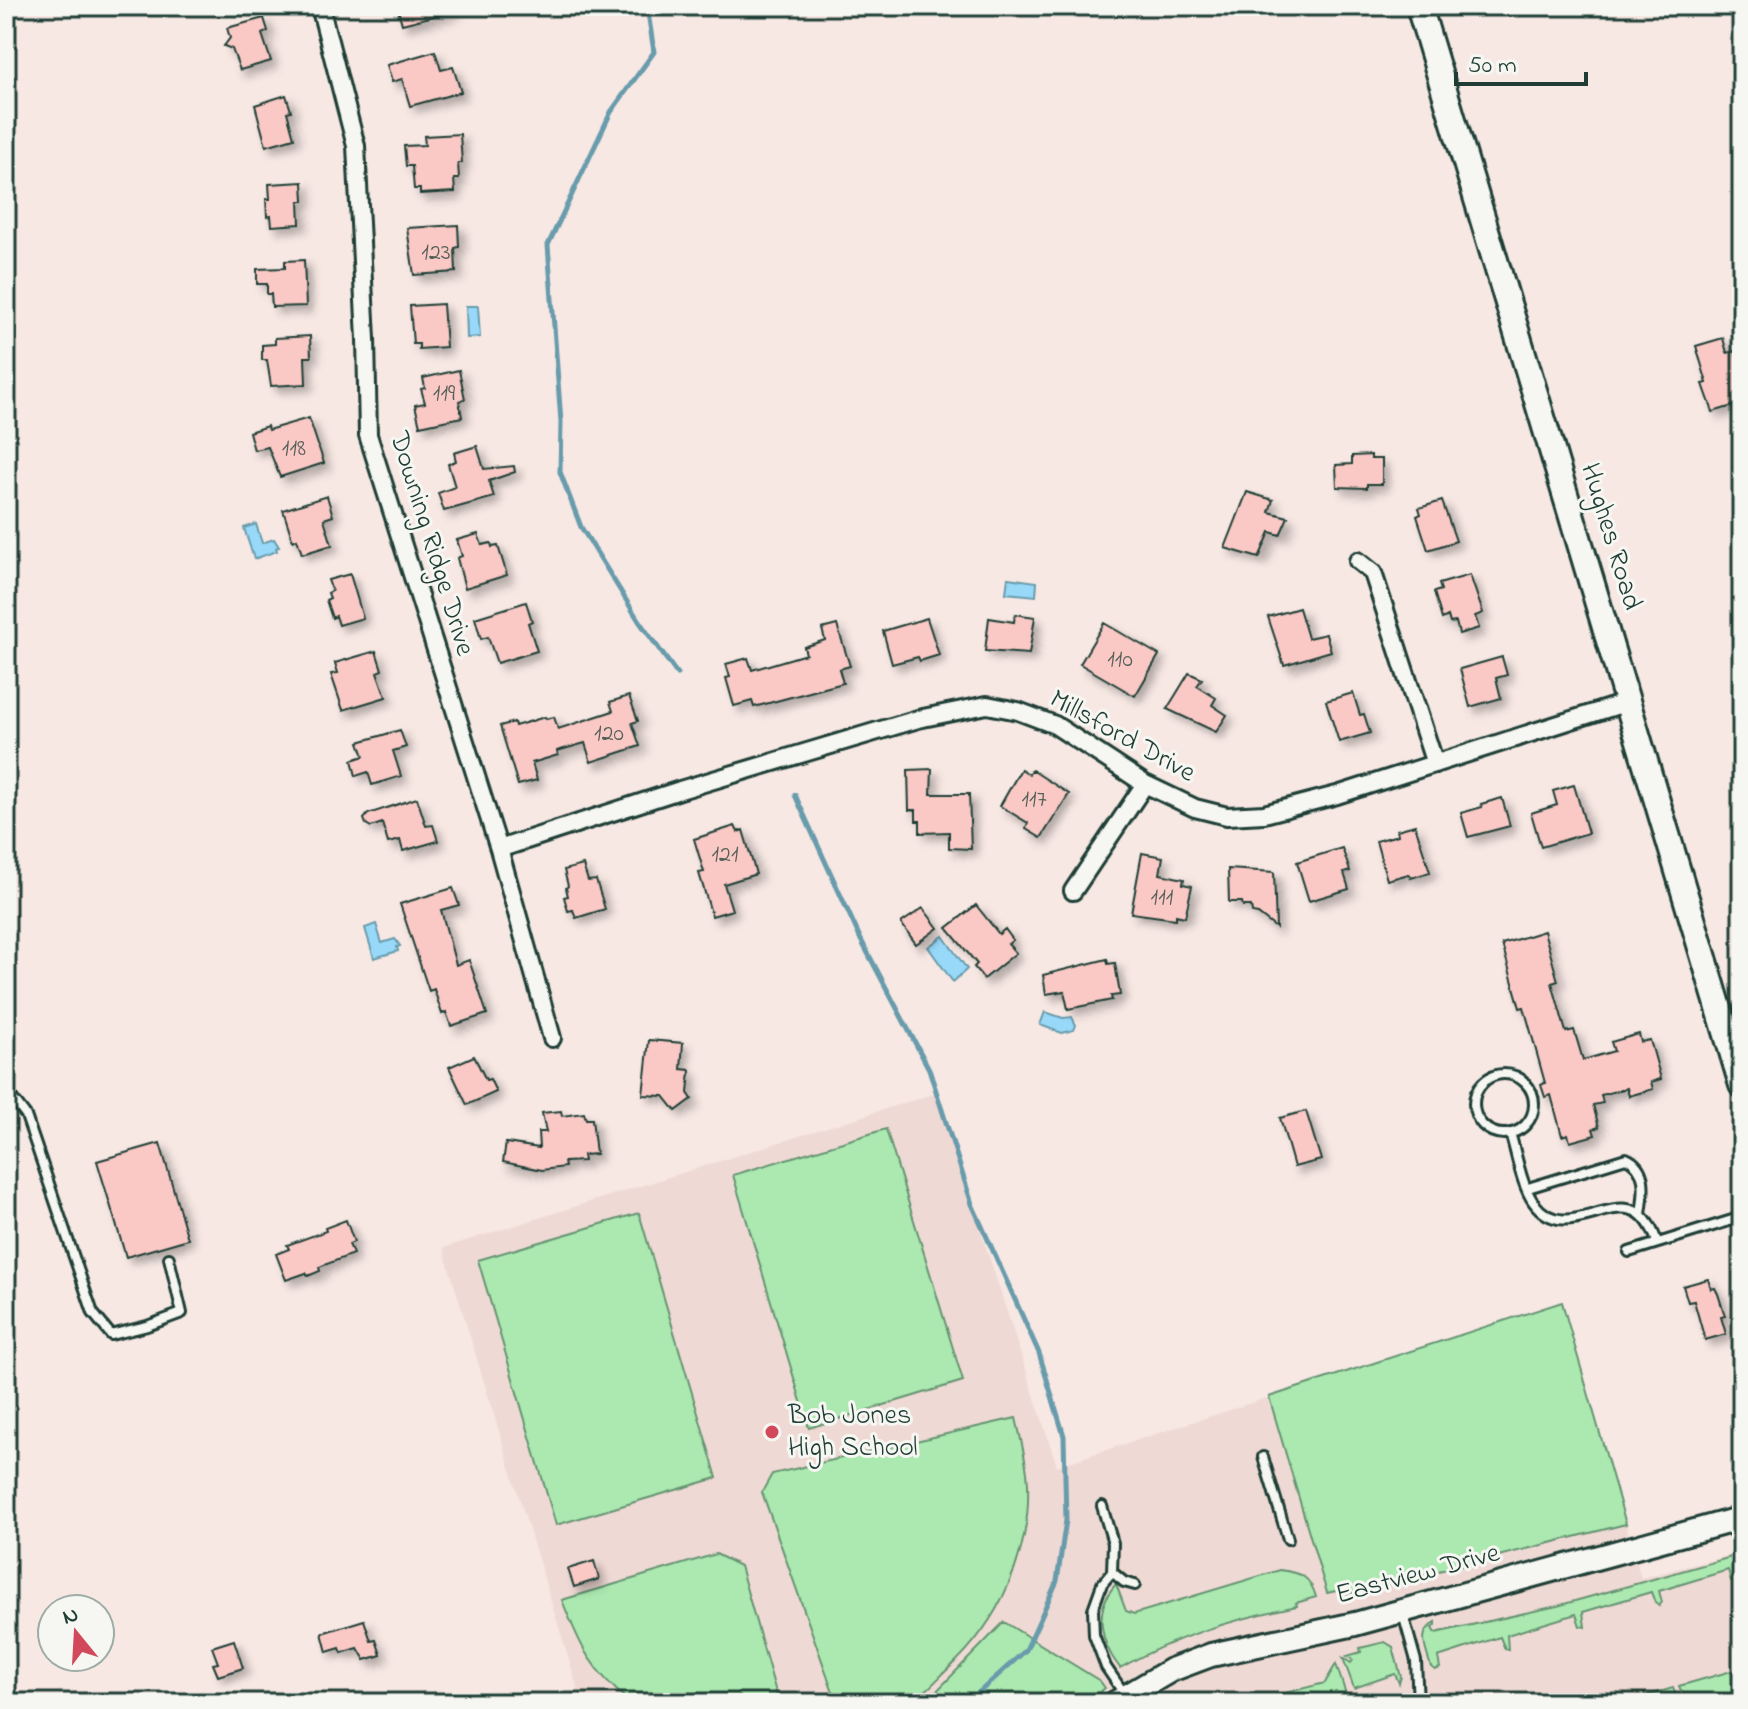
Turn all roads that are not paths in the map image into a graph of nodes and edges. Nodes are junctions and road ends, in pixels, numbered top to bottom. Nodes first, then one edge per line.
1 (320, 6) edge
2 (1419, 6) edge
3 (1358, 561) dead end
4 (1628, 702) junction
5 (1435, 764) junction
6 (1145, 784) junction
7 (499, 849) junction
8 (1073, 891) dead end
9 (552, 1038) dead end
10 (1742, 1085) edge
11 (6, 1090) edge
12 (1510, 1133) junction
13 (1528, 1188) junction
14 (1641, 1214) junction
15 (1742, 1217) edge
16 (1657, 1242) junction
17 (1629, 1252) dead end
18 (169, 1258) dead end
19 (1263, 1457) dead end
20 (1102, 1506) dead end
21 (1742, 1518) edge
22 (1288, 1539) dead end
23 (1112, 1572) junction
24 (1135, 1585) dead end
25 (1402, 1611) junction
26 (1120, 1700) edge
27 (1418, 1703) edge

1 - 7 street, Downing Ridge Drive
2 - 4 main road, Hughes Road
3 - 5 street
4 - 5 street, Millsford Drive
4 - 10 main road, Hughes Road
5 - 6 street, Millsford Drive
6 - 7 street, Millsford Drive
6 - 8 street
7 - 9 street, Downing Ridge Drive
11 - 18 lane
12 - 12 lane
12 - 13 lane
13 - 14 lane
13 - 14 lane
14 - 16 lane
15 - 16 lane
16 - 17 lane
19 - 22 lane
20 - 23 lane
21 - 25 street, Eastview Drive
23 - 24 lane
23 - 26 lane
25 - 26 street, Eastview Drive
25 - 27 lane

